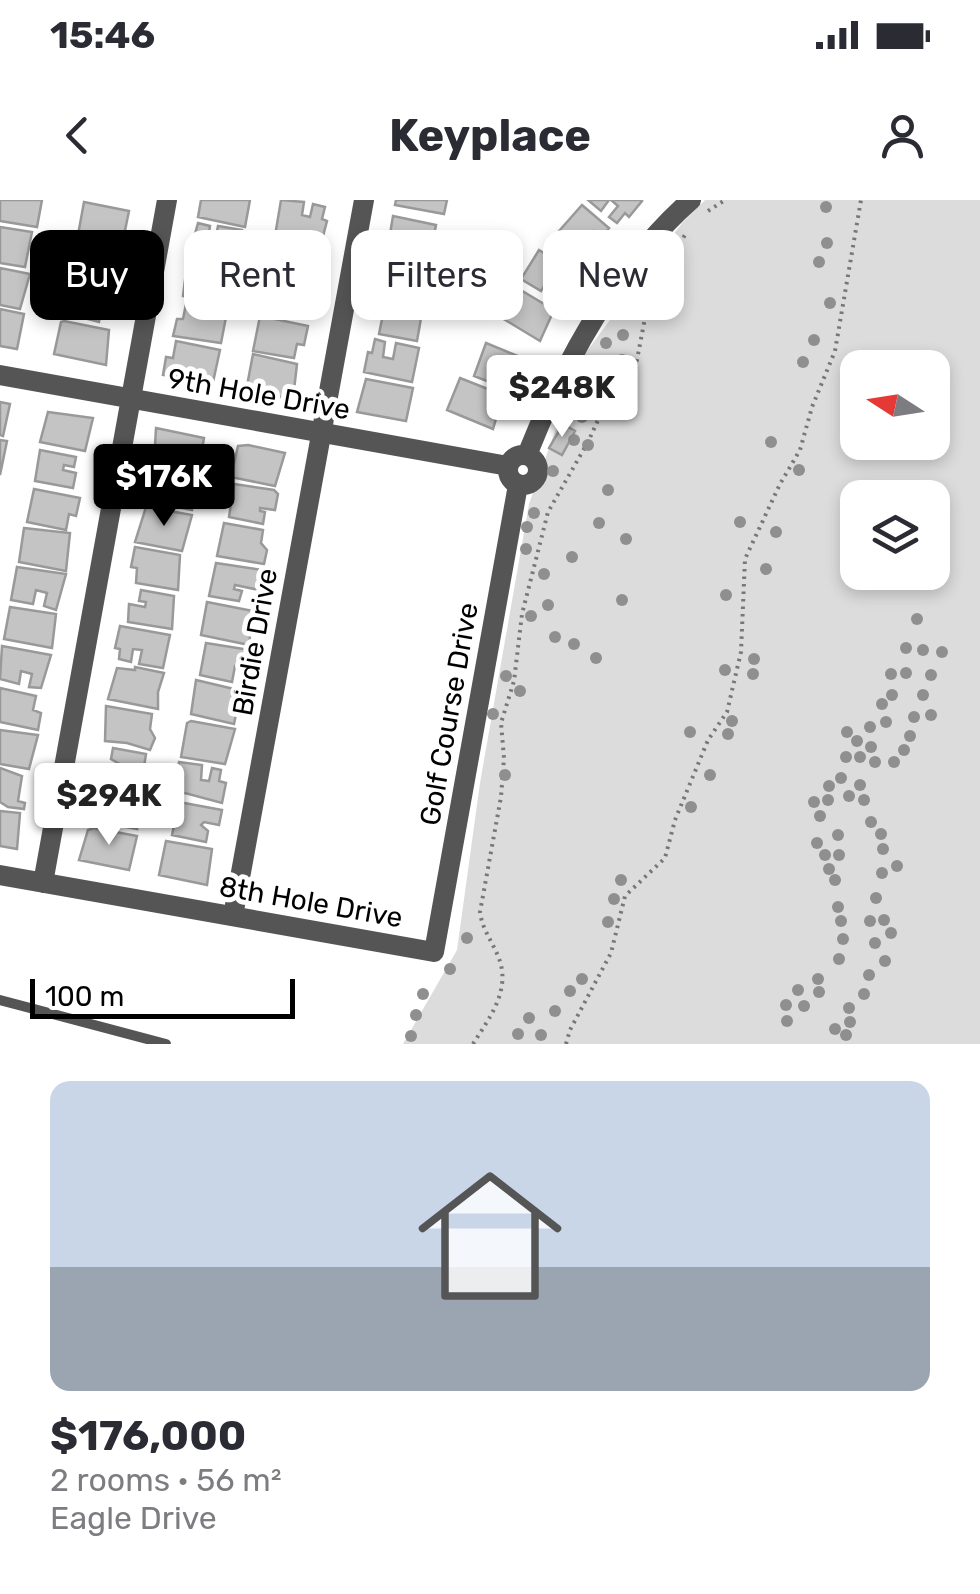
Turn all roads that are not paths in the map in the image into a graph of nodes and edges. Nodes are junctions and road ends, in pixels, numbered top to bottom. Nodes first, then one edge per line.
1 (167, 200) edge
2 (364, 200) edge
3 (696, 209) edge
4 (0, 376) edge
5 (131, 399) junction
6 (322, 433) junction
7 (518, 469) junction
8 (0, 874) edge
9 (43, 883) junction
10 (233, 916) junction
11 (434, 952) joint
12 (0, 1000) edge
13 (166, 1044) edge

1 - 5 street
2 - 6 street, Birdie Drive
3 - 7 street, Golf Course Drive
4 - 5 street, 9th Hole Drive
5 - 6 street, 9th Hole Drive
5 - 9 street
6 - 7 street, 9th Hole Drive
6 - 10 street, Birdie Drive
7 - 11 street, Golf Course Drive
8 - 9 street, 8th Hole Drive
9 - 10 street, 8th Hole Drive
10 - 11 street, 8th Hole Drive
12 - 13 lane

